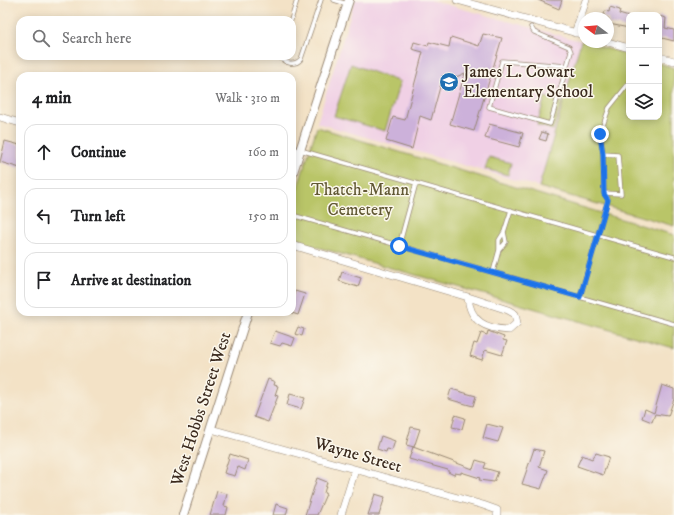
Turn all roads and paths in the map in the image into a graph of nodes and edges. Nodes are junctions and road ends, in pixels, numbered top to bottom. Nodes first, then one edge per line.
1 (297, 0) edge
2 (321, 0) edge
3 (334, 0) edge
4 (457, 0) edge
5 (586, 0) edge
6 (348, 2) edge
7 (292, 16) edge
8 (531, 27) dead end
9 (575, 32) junction
10 (578, 33) edge
11 (614, 44) edge
12 (626, 47) edge
13 (662, 58) edge
14 (282, 60) edge
15 (674, 61) edge
16 (567, 66) junction
17 (627, 84) edge
18 (0, 117) edge
19 (16, 122) edge
20 (300, 150) junction
21 (603, 154) junction
22 (296, 162) edge
23 (416, 183) junction
24 (604, 194) junction
25 (511, 210) junction
26 (296, 216) edge
27 (504, 232) junction
28 (598, 235) junction
29 (296, 246) edge
30 (399, 246) junction
31 (500, 250) junction
32 (674, 257) edge
33 (493, 272) junction
34 (468, 297) junction
35 (580, 297) junction
36 (247, 316) edge
37 (674, 324) edge
38 (211, 430) junction
39 (355, 470) junction
40 (497, 513) edge
41 (183, 515) edge
42 (342, 515) edge

1 - 7 lane
2 - 14 lane
3 - 6 lane
4 - 9 street
5 - 9 street
6 - 20 street
8 - 16 lane
9 - 10 street
11 - 12 street
13 - 15 street
16 - 16 lane
17 - 21 lane
18 - 19 street
20 - 22 street
20 - 23 lane
21 - 24 lane
21 - 24 lane
23 - 25 lane
23 - 30 lane
24 - 28 lane
25 - 27 lane
25 - 28 lane
26 - 30 lane
27 - 31 lane
27 - 31 lane
28 - 32 lane
28 - 35 lane
29 - 34 street
30 - 33 lane
31 - 33 lane
33 - 35 lane
34 - 34 street
35 - 37 lane
36 - 38 street, West Hobbs Street West
38 - 39 street, Wayne Street
38 - 41 street, West Hobbs Street West
39 - 40 street, Wayne Street
39 - 42 street

